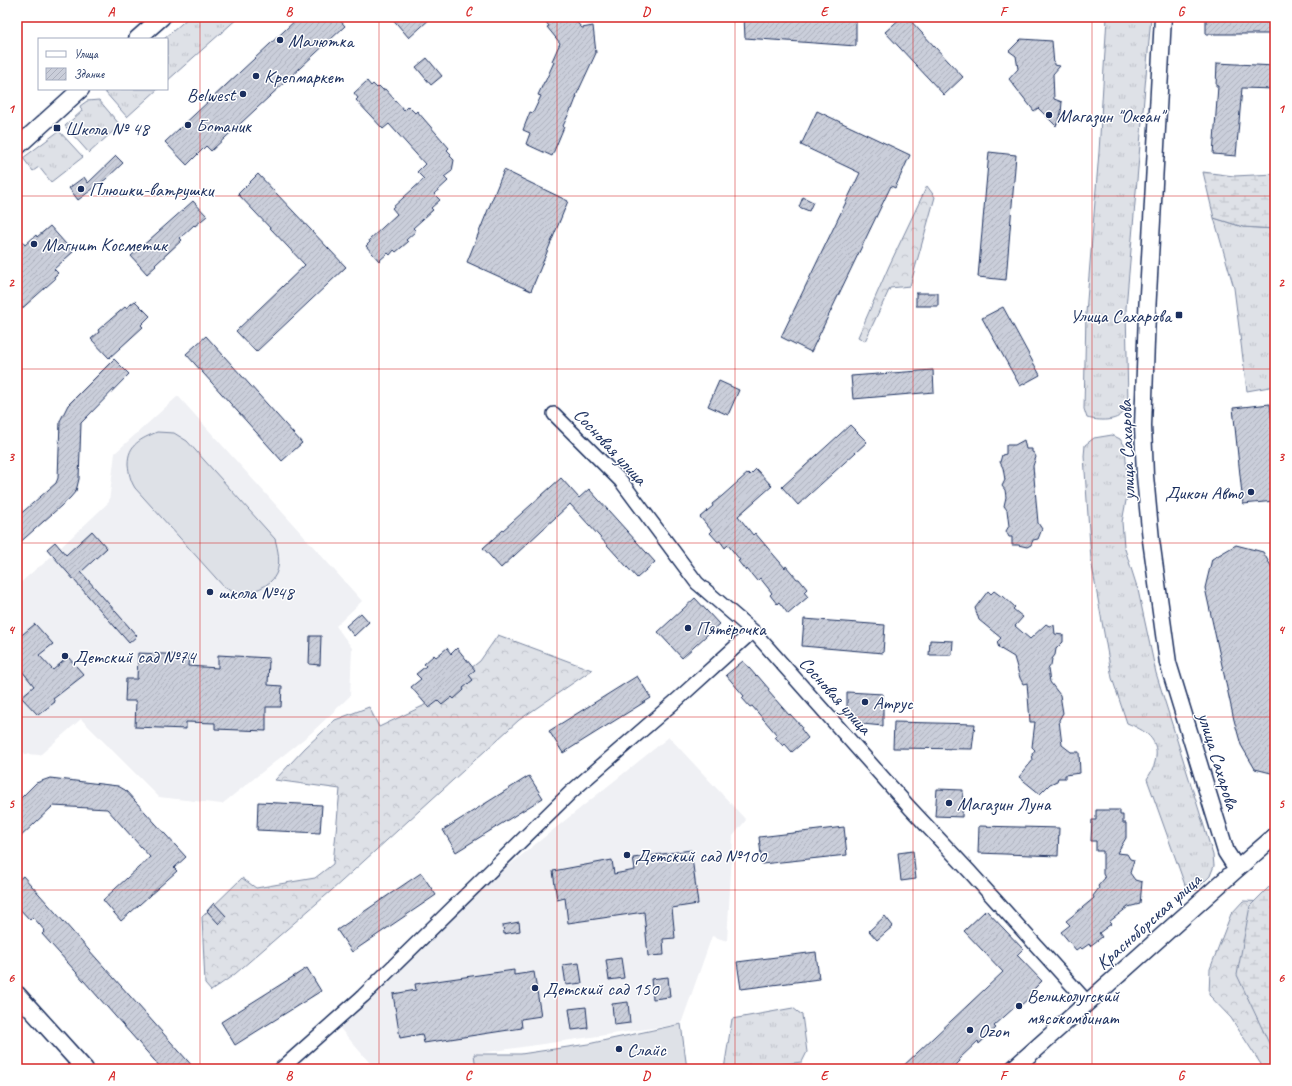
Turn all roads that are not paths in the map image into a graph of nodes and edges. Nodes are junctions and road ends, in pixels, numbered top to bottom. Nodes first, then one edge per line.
1 (162, 17) edge
2 (1163, 17) edge
3 (138, 38) edge
4 (80, 90) edge
5 (17, 147) edge
6 (554, 414) dead end
7 (753, 631) junction
8 (1275, 836) edge
9 (1237, 869) junction
10 (17, 994) edge
11 (1088, 1003) junction
12 (85, 1069) edge
13 (280, 1069) edge
14 (1013, 1069) edge

1 - 3 street
2 - 9 street, улица Сахарова
4 - 5 street
6 - 7 street, Сосновая улица
7 - 11 street, Сосновая улица
7 - 13 street
8 - 9 street, Красноборская улица
9 - 11 street, Красноборская улица
10 - 12 street
11 - 14 street, Красноборская улица

